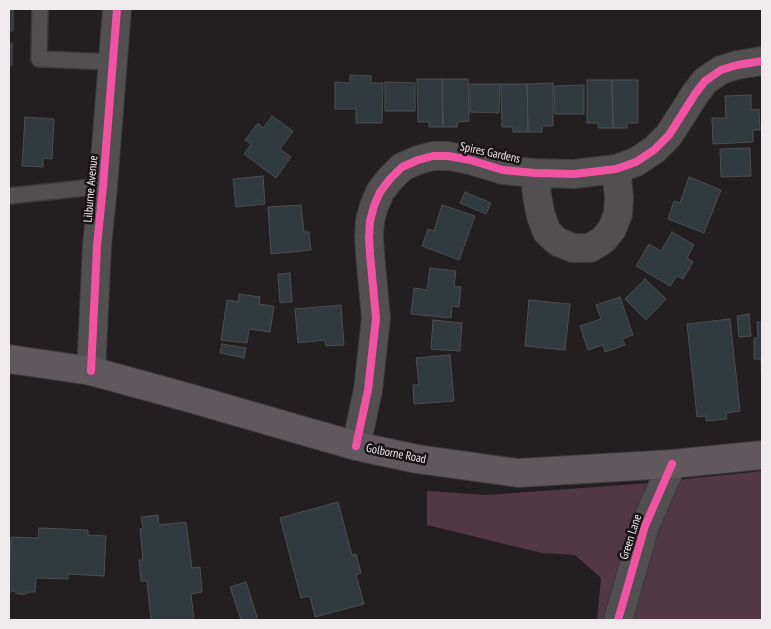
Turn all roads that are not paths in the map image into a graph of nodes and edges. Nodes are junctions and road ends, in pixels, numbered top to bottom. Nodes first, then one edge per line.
1 (40, 9) edge
2 (117, 9) edge
3 (112, 62) junction
4 (762, 62) edge
5 (616, 169) junction
6 (535, 173) junction
7 (103, 186) junction
8 (9, 196) edge
9 (9, 359) edge
10 (91, 371) junction
11 (356, 446) junction
12 (762, 455) edge
13 (672, 464) junction
14 (618, 620) edge

1 - 3 lane
2 - 3 street, Lilburne Avenue
3 - 7 street, Lilburne Avenue
4 - 5 street, Spires Gardens
5 - 6 street, Spires Gardens
5 - 6 street, Spires Gardens
6 - 11 street, Spires Gardens
7 - 8 lane
7 - 10 street, Lilburne Avenue
9 - 10 main road, Golborne Road
10 - 11 main road, Golborne Road
11 - 13 main road, Golborne Road
12 - 13 main road, Golborne Road
13 - 14 street, Green Lane

